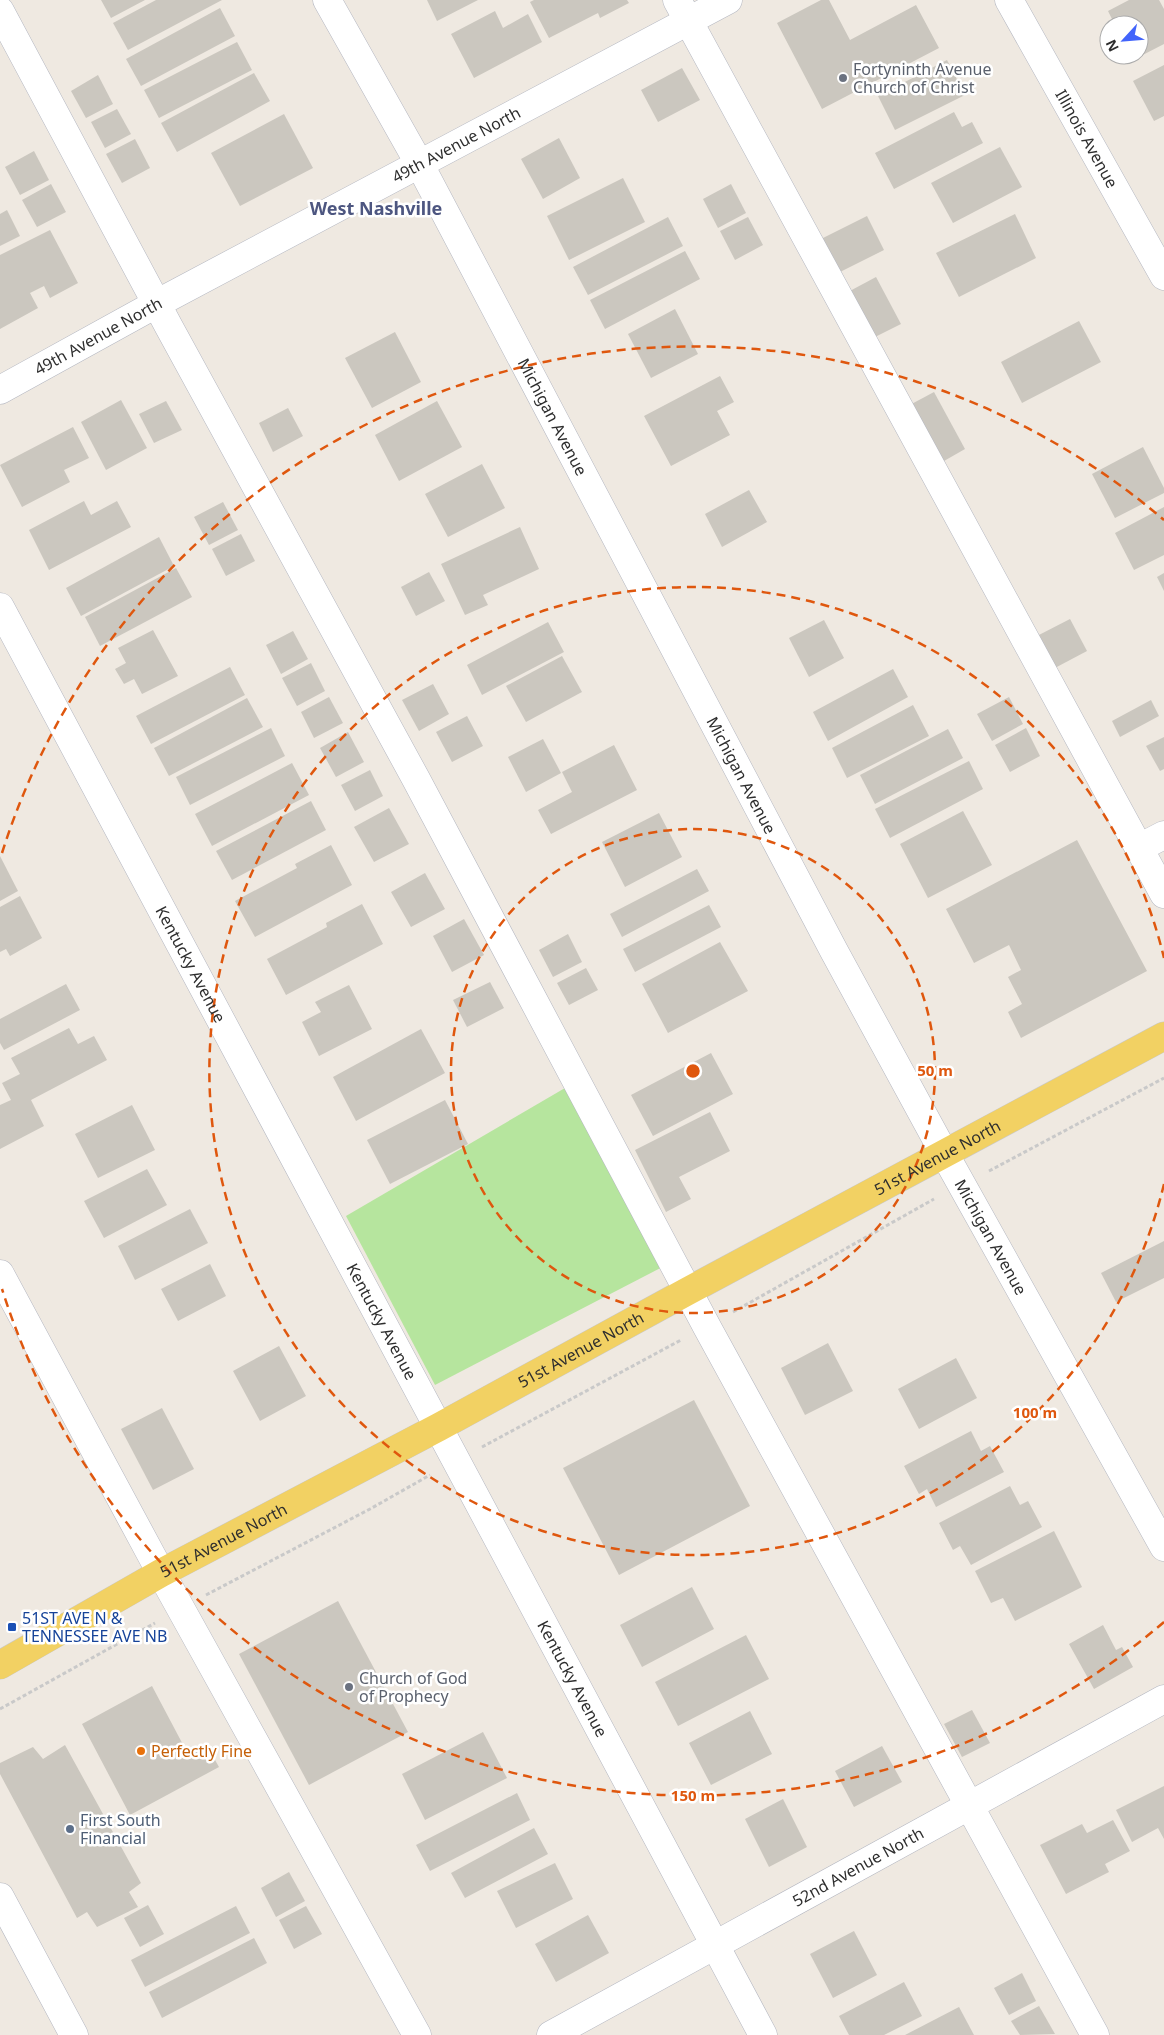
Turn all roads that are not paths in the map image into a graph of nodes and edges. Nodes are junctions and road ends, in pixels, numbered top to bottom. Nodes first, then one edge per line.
1 (327, 0) edge
2 (728, 0) edge
3 (1009, 0) edge
4 (682, 10) edge
5 (0, 11) edge
6 (420, 165) junction
7 (1164, 276) edge
8 (156, 304) junction
9 (0, 390) edge
10 (0, 607) edge
11 (1164, 835) edge
12 (1139, 848) junction
13 (1164, 894) edge
14 (1164, 1036) edge
15 (944, 1153) junction
16 (0, 1274) edge
17 (688, 1291) junction
18 (439, 1427) junction
19 (1164, 1547) edge
20 (161, 1573) junction
21 (0, 1665) edge
22 (1164, 1700) edge
23 (968, 1806) junction
24 (0, 1897) edge
25 (715, 1944) junction
26 (74, 2035) edge
27 (417, 2035) edge
28 (551, 2035) edge
29 (764, 2035) edge
30 (1095, 2035) edge

1 - 6 street, Michigan Avenue
2 - 4 street, 49th Avenue North
3 - 7 street, Illinois Avenue
4 - 6 street, 49th Avenue North
4 - 12 street
5 - 8 street
6 - 8 street, 49th Avenue North
6 - 15 street, Michigan Avenue
8 - 9 street, 49th Avenue North
8 - 17 street
10 - 18 street, Kentucky Avenue
11 - 12 street
12 - 13 street
14 - 15 main road, 51st Avenue North
15 - 17 main road, 51st Avenue North
15 - 19 street, Michigan Avenue
16 - 20 street
17 - 18 main road, 51st Avenue North
17 - 23 street
18 - 20 main road, 51st Avenue North
18 - 25 street, Kentucky Avenue
20 - 21 main road, 51st Avenue North
20 - 27 street
22 - 23 street, 52nd Avenue North
23 - 25 street, 52nd Avenue North
23 - 30 street
24 - 26 street
25 - 28 street, 52nd Avenue North
25 - 29 street, Kentucky Avenue

